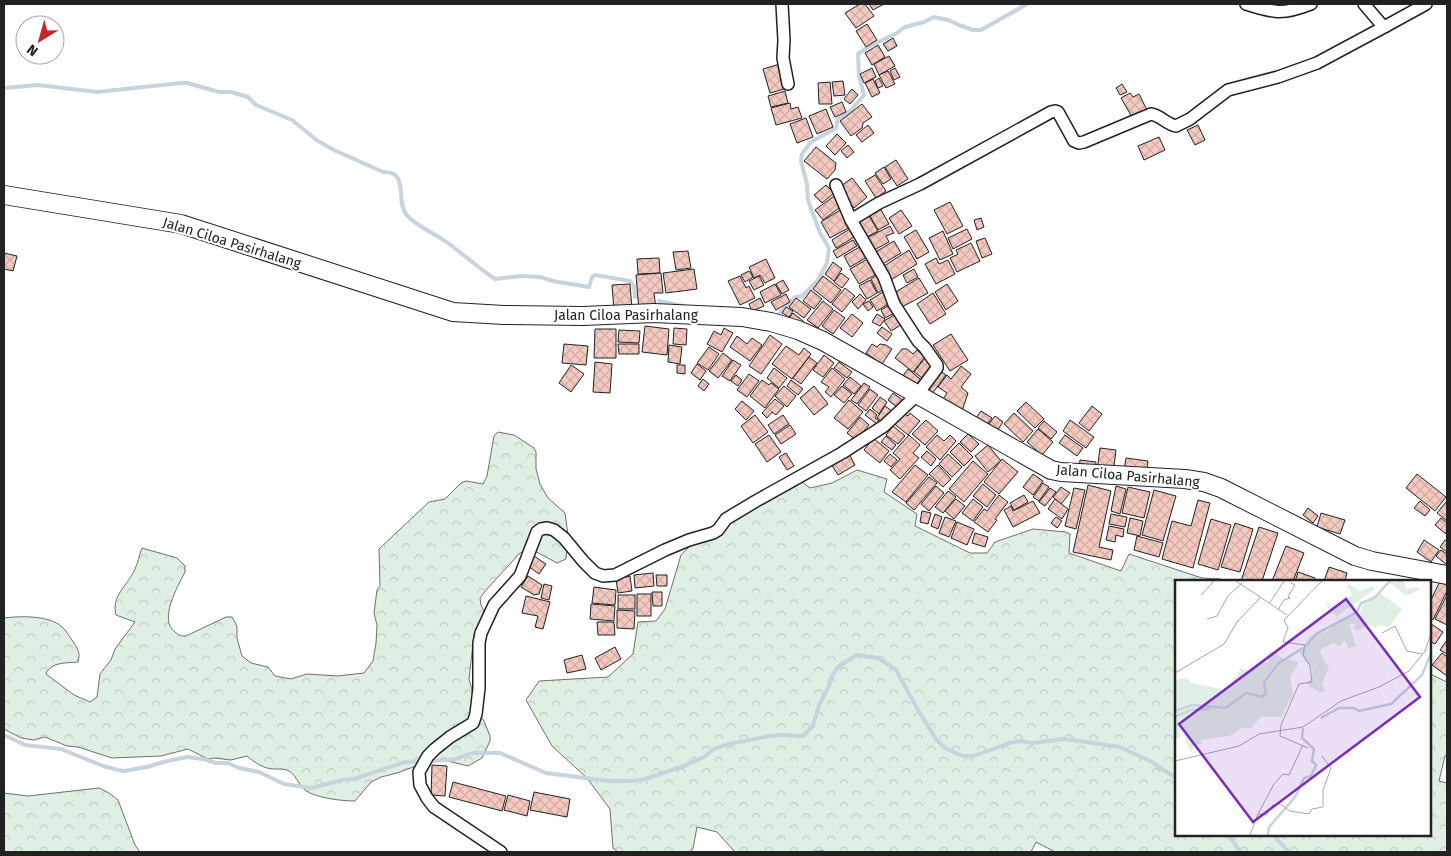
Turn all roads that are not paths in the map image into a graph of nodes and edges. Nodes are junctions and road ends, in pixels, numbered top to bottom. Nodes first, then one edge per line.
1 (782, 4) edge
2 (1246, 4) edge
3 (1311, 4) edge
4 (1364, 4) edge
5 (1426, 4) edge
6 (1386, 26) junction
7 (788, 84) dead end
8 (836, 185) dead end
9 (4, 195) edge
10 (851, 220) junction
11 (917, 395) junction
12 (1447, 575) edge
13 (501, 852) edge

1 - 7 street
2 - 3 street
4 - 6 street
5 - 6 street
6 - 10 street
8 - 10 street
9 - 11 main road, Jalan Ciloa Pasirhalang
10 - 11 street
11 - 12 main road, Jalan Ciloa Pasirhalang
11 - 13 street

